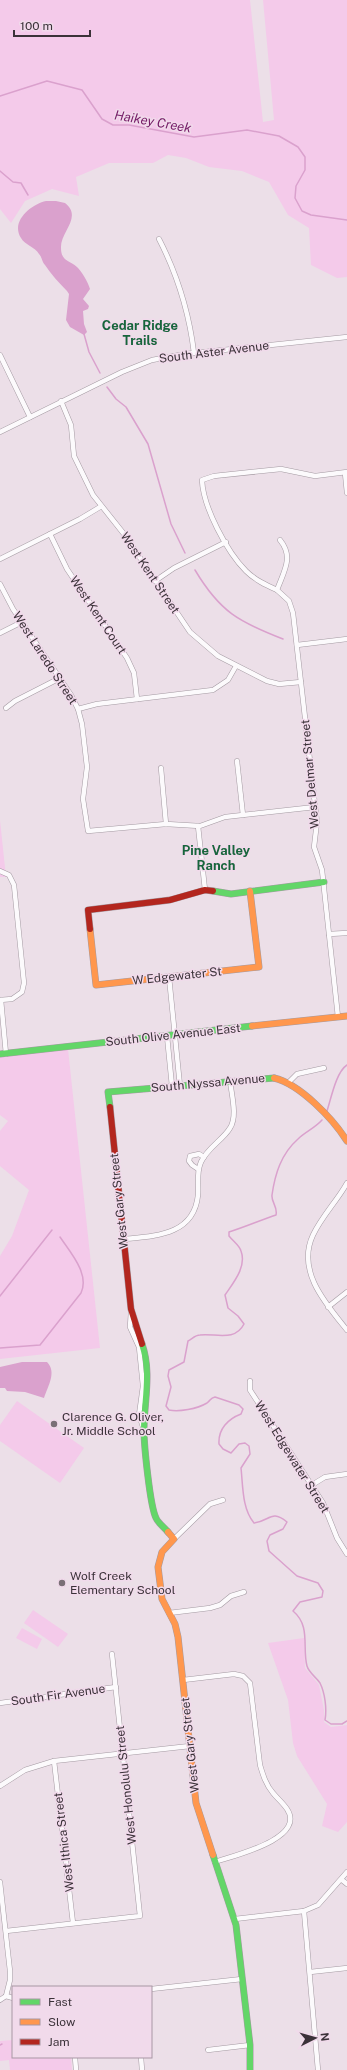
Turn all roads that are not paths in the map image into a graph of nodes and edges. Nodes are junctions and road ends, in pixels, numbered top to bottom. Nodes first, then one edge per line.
1 (159, 239) dead end
2 (347, 337) edge
3 (194, 353) junction
4 (0, 355) edge
5 (61, 401) junction
6 (30, 417) junction
7 (0, 432) edge
8 (346, 472) edge
9 (347, 493) edge
10 (100, 507) junction
11 (50, 534) junction
12 (280, 540) dead end
13 (226, 542) junction
14 (0, 559) edge
15 (155, 580) junction
16 (0, 584) edge
17 (278, 590) junction
18 (22, 622) junction
19 (0, 633) edge
20 (347, 639) edge
21 (297, 645) junction
22 (236, 666) junction
23 (60, 678) junction
24 (301, 682) junction
25 (137, 699) junction
26 (6, 708) dead end
27 (78, 709) junction
28 (237, 760) dead end
29 (161, 768) dead end
30 (315, 807) junction
31 (242, 815) junction
32 (166, 824) junction
33 (198, 826) junction
34 (0, 871) edge
35 (324, 882) junction
36 (205, 890) junction
37 (250, 891) junction
38 (347, 933) edge
39 (329, 934) junction
40 (169, 977) junction
41 (1, 1000) edge
42 (347, 1016) edge
43 (338, 1017) junction
44 (175, 1035) junction
45 (167, 1036) junction
46 (3, 1054) edge
47 (324, 1068) dead end
48 (230, 1080) junction
49 (288, 1083) junction
50 (172, 1086) junction
51 (180, 1086) junction
52 (108, 1092) joint
53 (347, 1141) edge
54 (204, 1157) junction
55 (198, 1169) junction
56 (347, 1183) edge
57 (126, 1239) junction
58 (347, 1292) edge
59 (328, 1307) junction
60 (347, 1330) edge
61 (250, 1381) dead end
62 (347, 1474) edge
63 (312, 1484) junction
64 (223, 1500) dead end
65 (174, 1539) junction
66 (347, 1554) edge
67 (244, 1592) dead end
68 (169, 1614) junction
69 (112, 1654) dead end
70 (183, 1680) junction
71 (116, 1687) junction
72 (0, 1704) edge
73 (190, 1746) junction
74 (122, 1754) junction
75 (54, 1761) junction
76 (0, 1786) edge
77 (215, 1862) junction
78 (347, 1872) edge
79 (342, 1880) junction
80 (0, 1882) edge
81 (347, 1884) edge
82 (304, 1911) junction
83 (235, 1919) junction
84 (73, 1924) junction
85 (6, 1931) junction
86 (347, 1968) edge
87 (310, 1972) junction
88 (242, 1979) junction
89 (152, 1989) edge
90 (6, 1996) junction
91 (12, 1998) edge
92 (0, 2000) edge
93 (250, 2045) junction
94 (208, 2050) dead end
95 (75, 2058) edge
96 (141, 2058) edge
97 (76, 2070) edge
98 (142, 2070) edge
99 (250, 2070) edge
100 (318, 2070) edge

1 - 3 street
2 - 3 street, South Aster Avenue
3 - 5 street, South Aster Avenue
4 - 6 street
5 - 6 street, South Aster Avenue
5 - 10 street, West Kent Street
6 - 7 street, South Aster Avenue
8 - 9 street
8 - 13 street
10 - 11 street
10 - 15 street, West Kent Street
11 - 14 street
11 - 25 street, West Kent Court
12 - 17 street
13 - 15 street
13 - 17 street
15 - 22 street, West Kent Street
16 - 18 street, West Laredo Street
17 - 21 street, West Delmar Street
18 - 19 street
18 - 23 street, West Laredo Street
20 - 21 street
21 - 24 street, West Delmar Street
22 - 24 street, West Kent Street
22 - 25 street
23 - 26 street
23 - 27 street, West Laredo Street
24 - 30 street, West Delmar Street
25 - 27 street
27 - 32 street, West Laredo Street
28 - 31 street
29 - 32 street
30 - 31 street
30 - 35 street, West Delmar Street
31 - 33 street
32 - 33 street
33 - 36 street
34 - 41 street
35 - 37 street
35 - 39 street, West Delmar Street
36 - 37 street
36 - 40 street, W Edgewater St
37 - 40 street, W Edgewater St
38 - 39 street
39 - 43 street, West Delmar Street
40 - 44 street
41 - 46 street
42 - 43 street, South Olive Avenue East
43 - 44 street, South Olive Avenue East
44 - 45 street, South Olive Avenue East
44 - 51 street
45 - 46 street, South Olive Avenue East
45 - 50 street
47 - 49 street
48 - 49 street, South Nyssa Avenue
48 - 51 street, South Nyssa Avenue
48 - 54 street
49 - 53 street, South Nyssa Avenue
50 - 51 street, South Nyssa Avenue
50 - 52 street, South Nyssa Avenue
52 - 57 street, West Gary Street
54 - 55 street
54 - 55 street
55 - 57 street
56 - 59 street
57 - 65 street, West Gary Street
58 - 59 street
59 - 60 street
61 - 63 street, West Edgewater Street
62 - 63 street
63 - 66 street, West Edgewater Street
64 - 65 street
65 - 68 street, West Gary Street
67 - 68 street
68 - 70 street, West Gary Street
69 - 71 street, West Honolulu Street
70 - 73 street, West Gary Street
70 - 77 street
71 - 72 street, South Fir Avenue
71 - 74 street, West Honolulu Street
73 - 74 street
73 - 77 street, West Gary Street
74 - 75 street
74 - 84 street, West Honolulu Street
75 - 76 street
75 - 84 street, West Ithica Street
77 - 83 street, West Gary Street
78 - 79 street
79 - 81 street
79 - 82 street
80 - 85 street
82 - 83 street
82 - 87 street
83 - 88 street, West Gary Street
84 - 85 street
85 - 90 street
86 - 87 street
87 - 100 street
88 - 89 street
88 - 93 street, West Gary Street
90 - 91 street
90 - 92 street
93 - 94 street
93 - 99 street, West Gary Street
95 - 97 street
96 - 98 street

